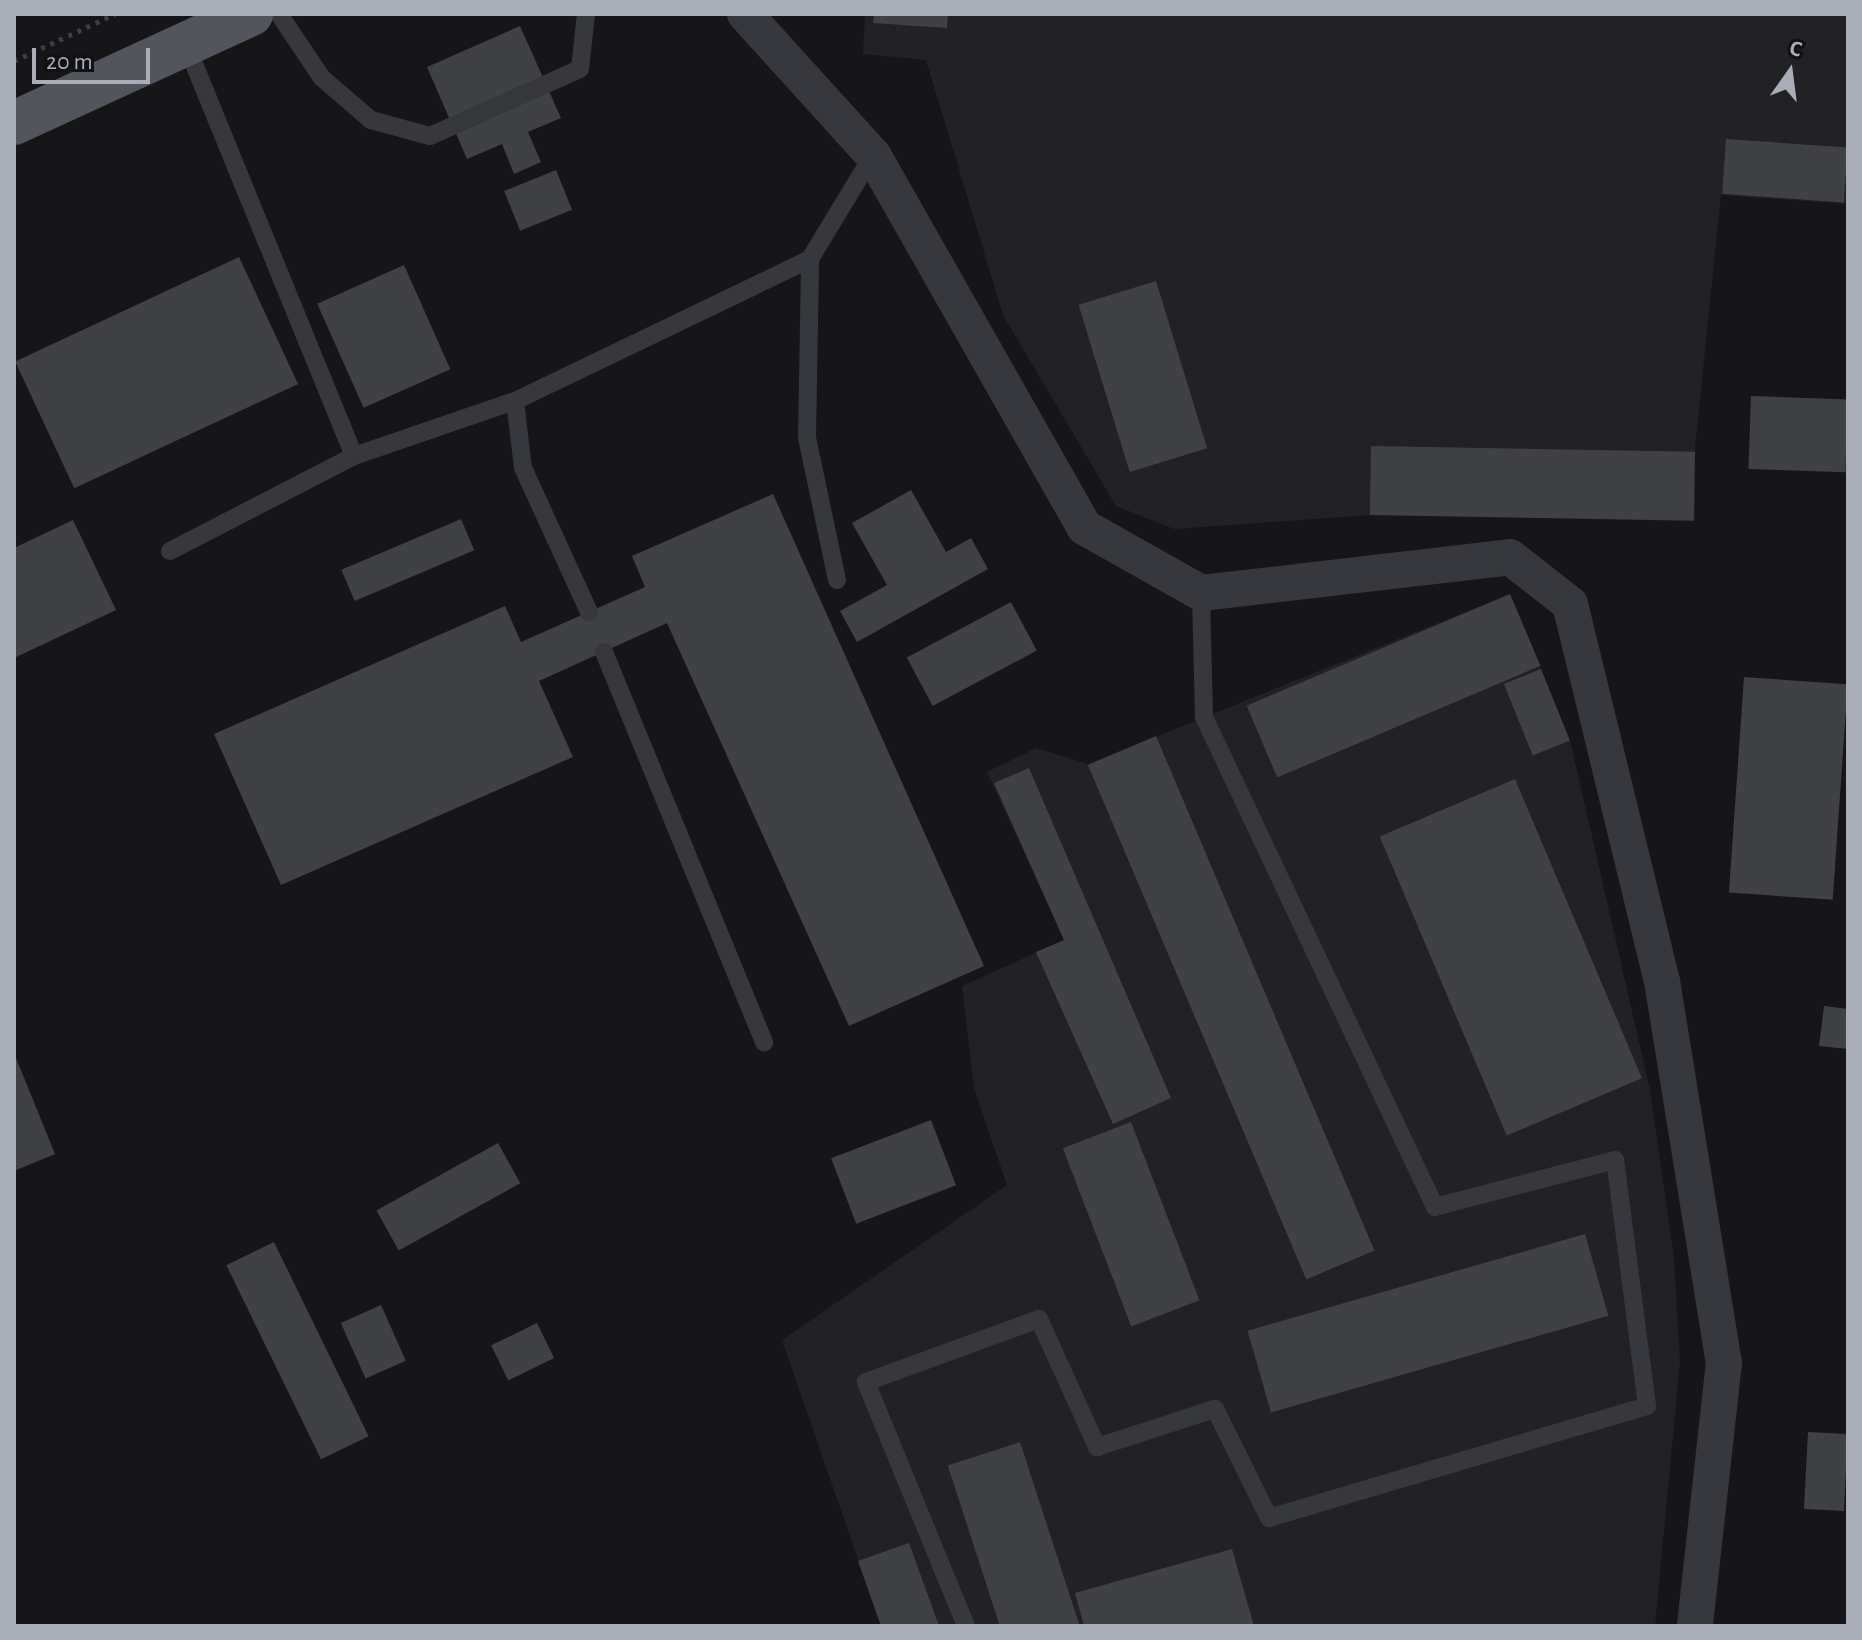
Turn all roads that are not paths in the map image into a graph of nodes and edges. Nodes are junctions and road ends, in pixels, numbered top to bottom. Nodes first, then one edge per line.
1 (251, 14) edge
2 (279, 14) edge
3 (586, 14) edge
4 (745, 14) edge
5 (186, 44) junction
6 (14, 123) edge
7 (873, 155) junction
8 (810, 259) junction
9 (515, 401) junction
10 (354, 456) junction
11 (170, 551) dead end
12 (837, 580) dead end
13 (1201, 593) junction
14 (589, 612) dead end
15 (604, 652) dead end
16 (764, 1043) dead end
17 (966, 1626) edge
18 (1695, 1626) edge

1 - 5 main road
2 - 3 lane
4 - 7 street
5 - 6 main road
5 - 10 lane
7 - 8 lane
7 - 13 street
8 - 9 lane
8 - 12 lane
9 - 10 lane
9 - 14 lane
10 - 11 lane
13 - 17 lane
13 - 18 street
15 - 16 lane

